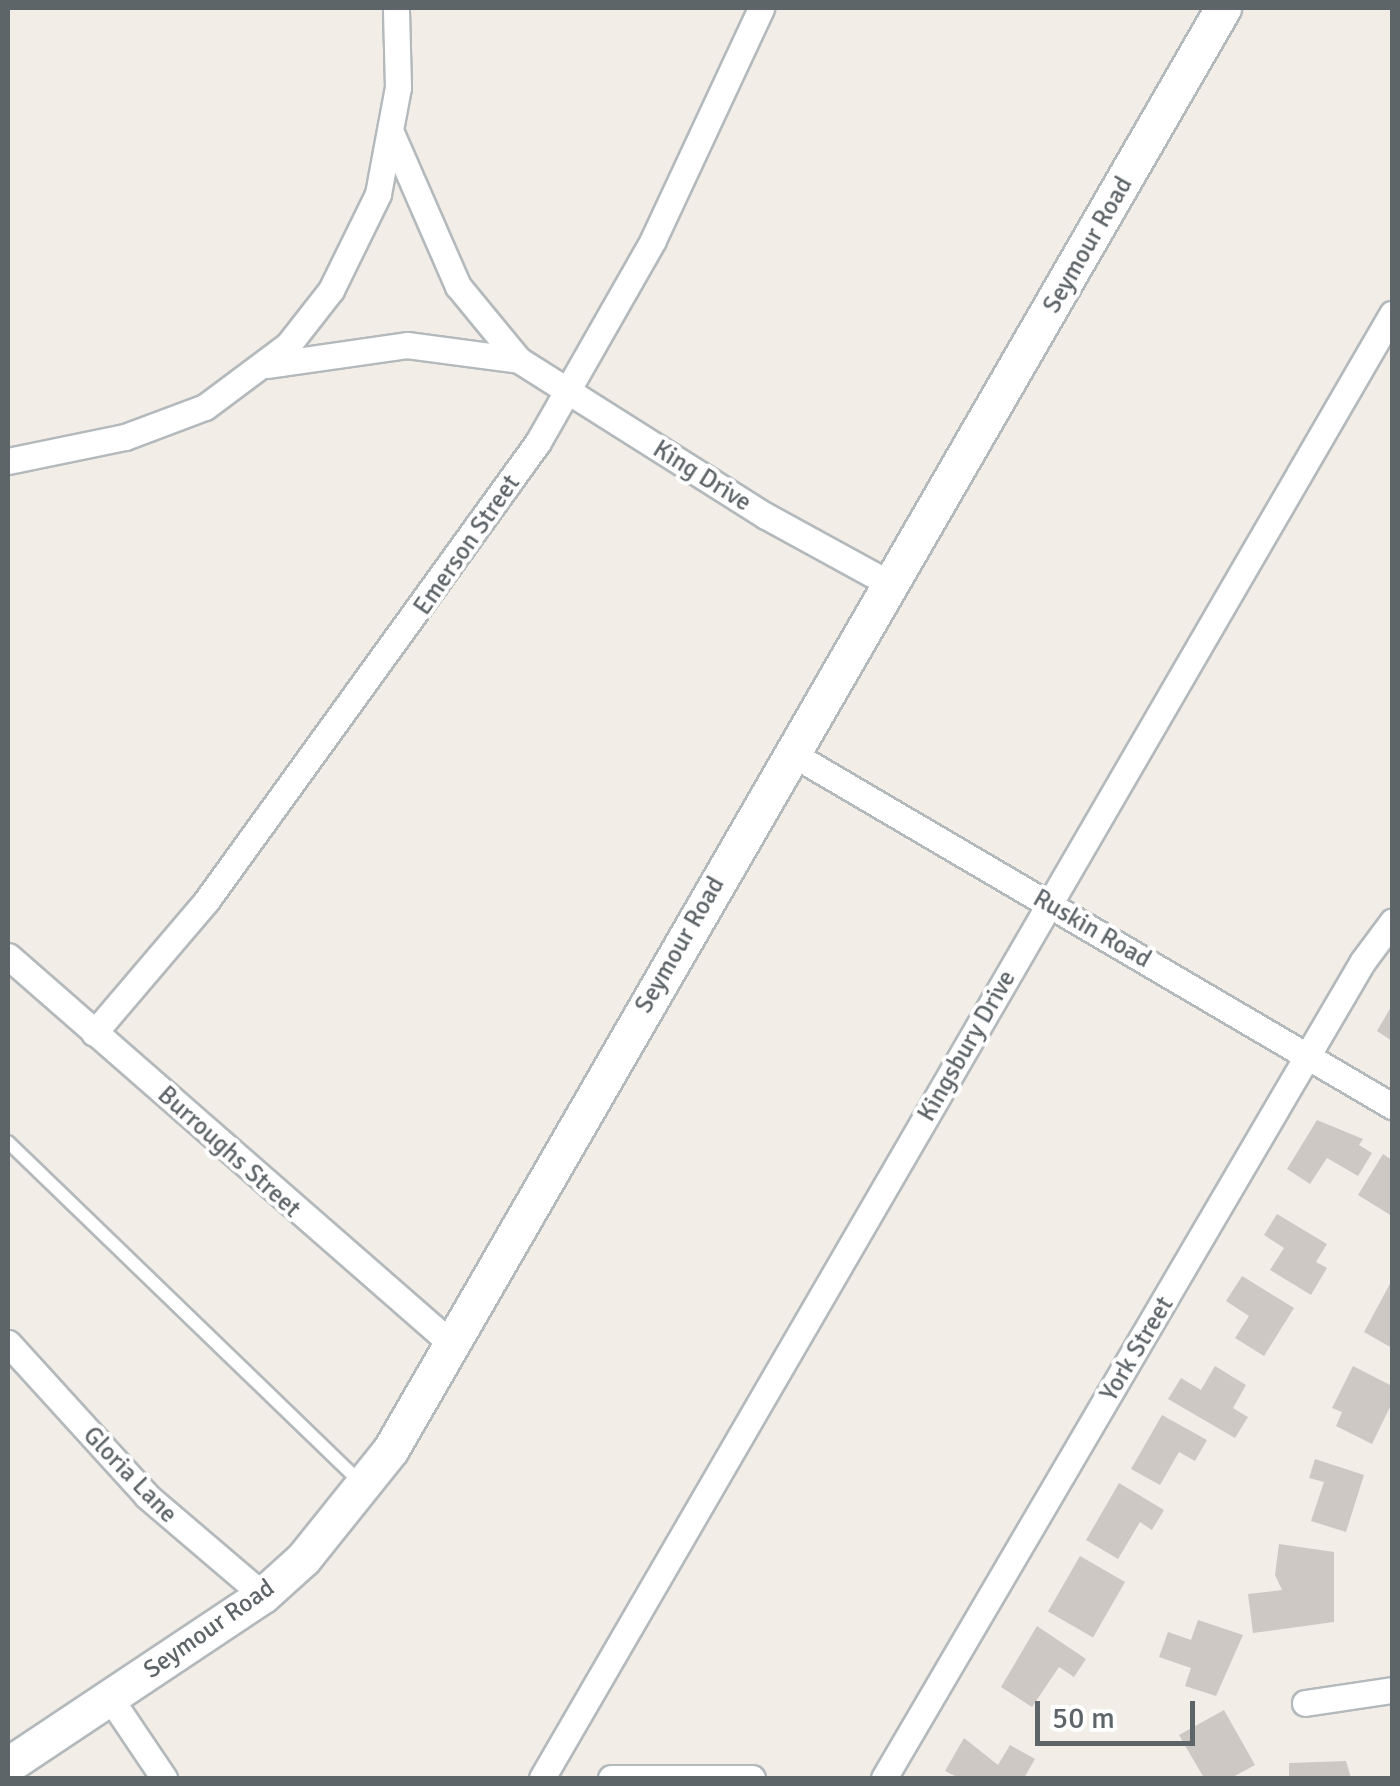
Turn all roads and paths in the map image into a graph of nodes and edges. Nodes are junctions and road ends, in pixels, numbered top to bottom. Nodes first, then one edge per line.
1 (396, 8) edge
2 (761, 8) edge
3 (1222, 8) edge
4 (392, 135) junction
5 (1392, 314) edge
6 (519, 360) junction
7 (268, 364) junction
8 (566, 396) junction
9 (8, 461) edge
10 (890, 584) junction
11 (791, 754) junction
12 (1049, 904) junction
13 (1392, 922) edge
14 (8, 956) edge
15 (94, 1032) junction
16 (1310, 1057) junction
17 (1392, 1106) edge
18 (8, 1142) edge
19 (8, 1343) edge
20 (453, 1345) junction
21 (364, 1486) junction
22 (263, 1595) junction
23 (1392, 1690) edge
24 (110, 1698) junction
25 (1305, 1703) dead end
26 (8, 1765) edge
27 (164, 1778) edge
28 (542, 1778) edge
29 (611, 1778) edge
30 (752, 1778) edge
31 (884, 1778) edge

1 - 4 street
2 - 8 street, Emerson Street
3 - 10 street, Seymour Road
4 - 6 street, King Drive
4 - 7 street
5 - 12 street, Kingsbury Drive
6 - 7 street, King Drive
6 - 8 street, King Drive
7 - 9 street
8 - 10 street, King Drive
8 - 15 street, Emerson Street
10 - 11 street, Seymour Road
11 - 12 street, Ruskin Road
11 - 20 street, Seymour Road
12 - 16 street, Ruskin Road
12 - 28 street, Kingsbury Drive
13 - 16 street, York Street
14 - 15 street, Burroughs Street
15 - 20 street, Burroughs Street
16 - 17 street, Ruskin Road
16 - 31 street, York Street
18 - 21 lane
19 - 22 street, Gloria Lane
20 - 21 street, Seymour Road
21 - 22 street, Seymour Road
22 - 24 street, Seymour Road
23 - 25 street
24 - 26 street, Seymour Road
24 - 27 street
29 - 30 street

